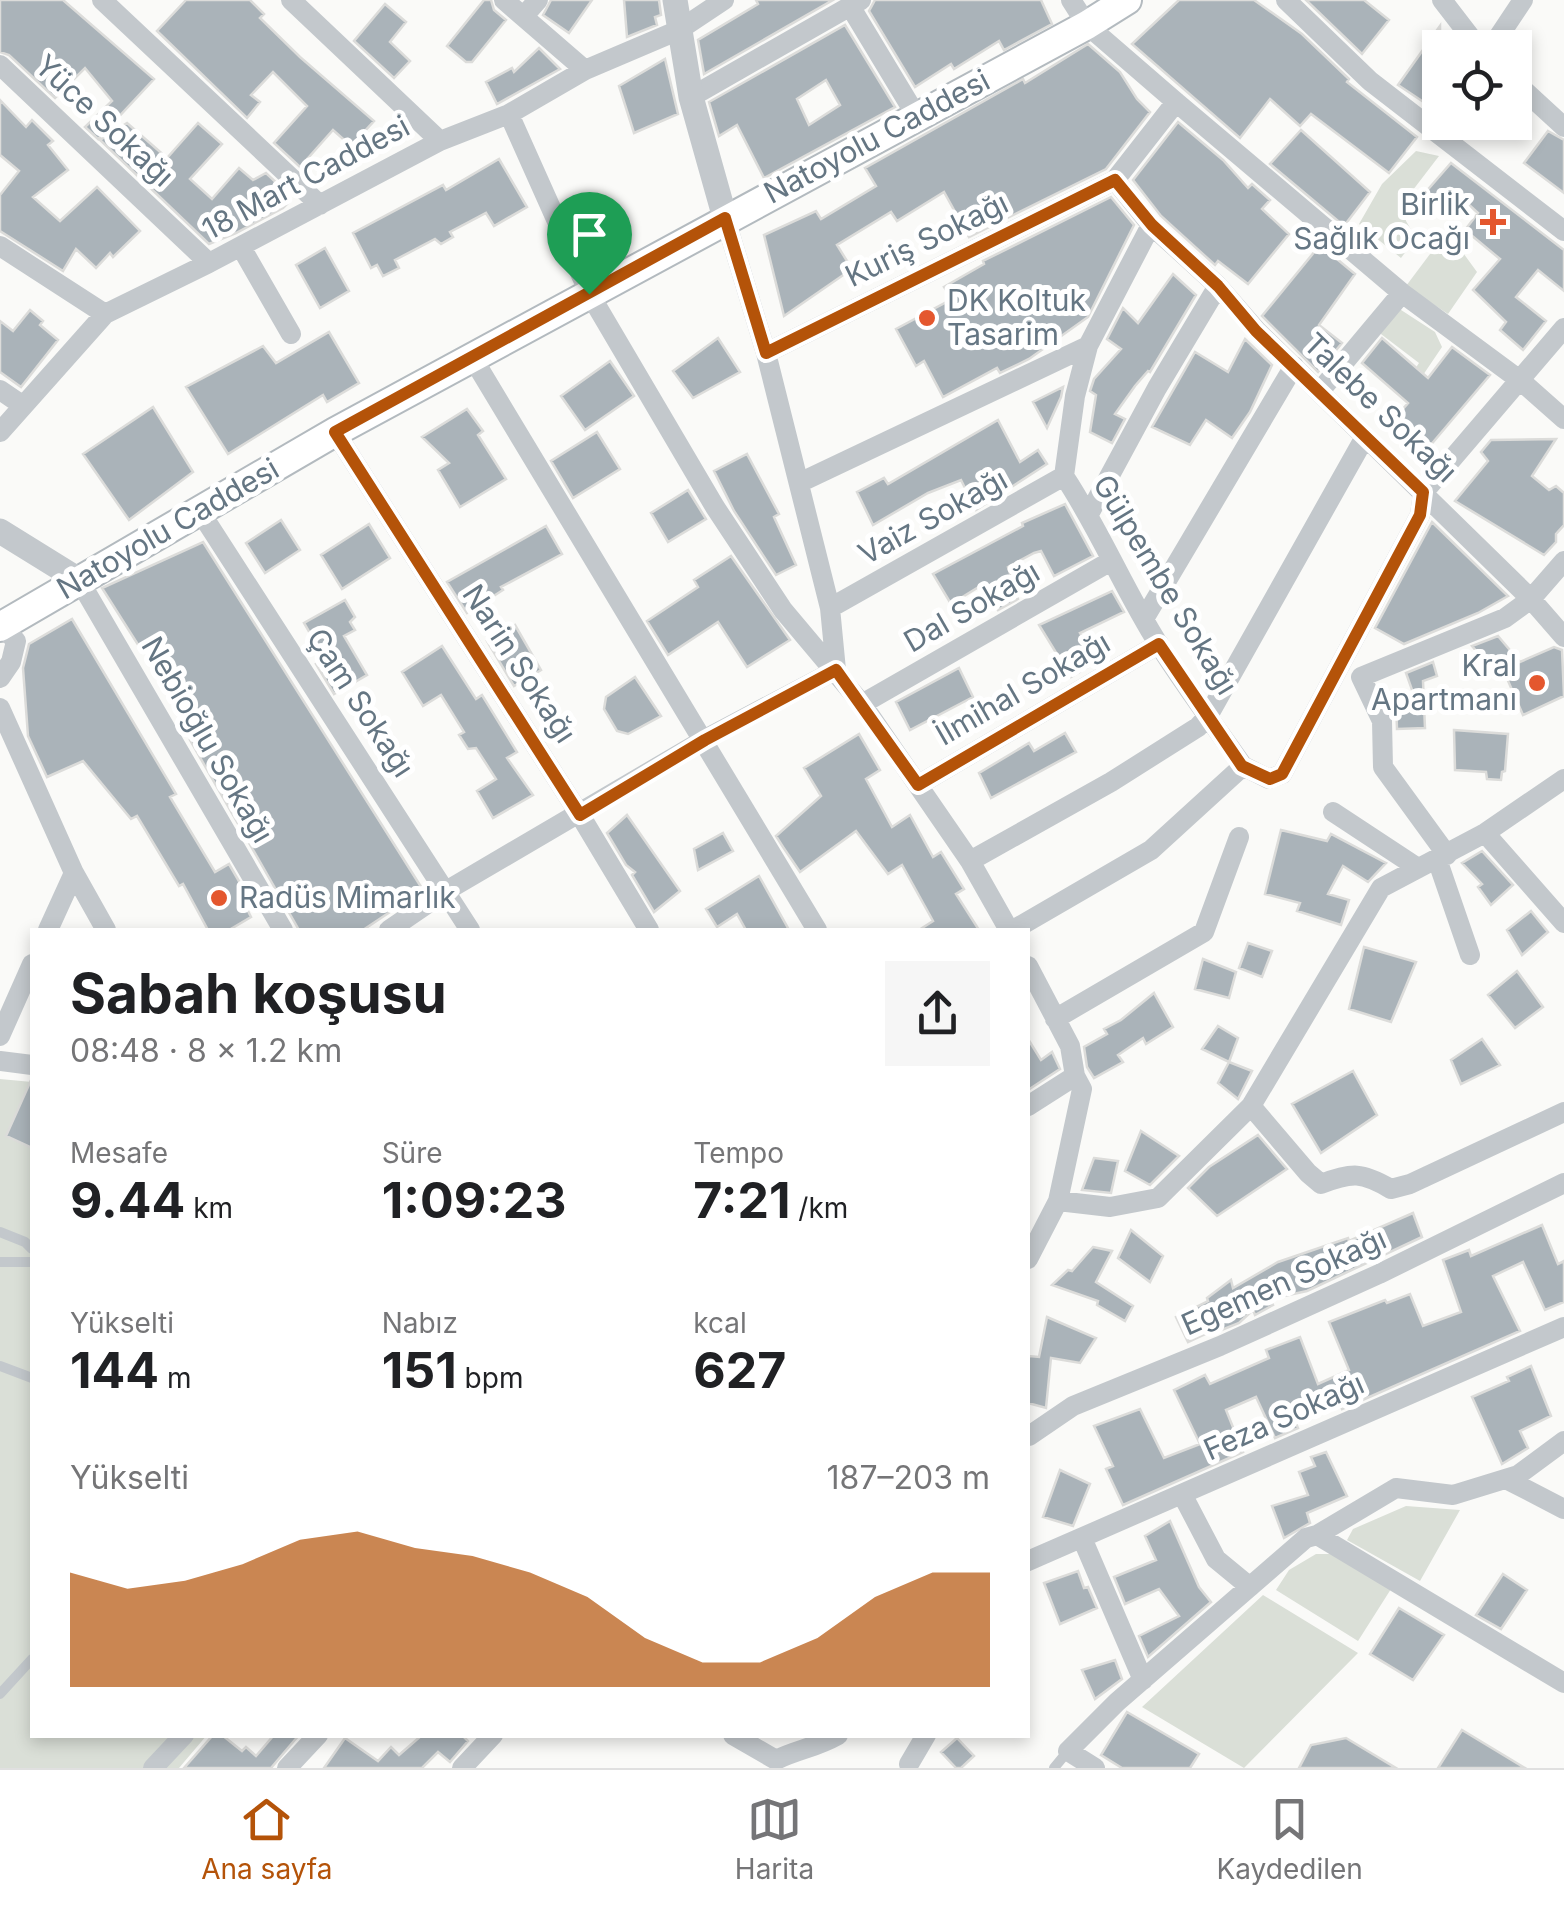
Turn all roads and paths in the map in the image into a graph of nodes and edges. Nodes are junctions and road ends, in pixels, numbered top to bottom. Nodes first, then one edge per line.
1 (102, 0) edge
2 (291, 0) edge
3 (504, 0) edge
4 (674, 0) edge
5 (724, 0) edge
6 (1070, 0) edge
7 (1126, 0) edge
8 (1286, 0) edge
9 (1442, 0) edge
10 (1523, 0) edge
11 (855, 3) edge
12 (531, 8) edge
13 (1087, 25) junction
14 (679, 30) junction
15 (1464, 30) edge
16 (1503, 30) edge
17 (0, 65) edge
18 (585, 70) junction
19 (691, 96) junction
20 (1532, 98) edge
21 (1176, 102) junction
22 (509, 114) junction
23 (916, 117) junction
24 (1564, 127) edge
25 (440, 141) junction
26 (1115, 180) junction
27 (320, 205) junction
28 (725, 218) junction
29 (1152, 225) junction
30 (1564, 231) edge
31 (0, 246) edge
32 (240, 246) junction
33 (209, 263) junction
34 (1218, 286) junction
35 (1402, 293) junction
36 (589, 294) junction
37 (105, 314) junction
38 (1564, 328) edge
39 (291, 334) dead end
40 (1088, 346) junction
41 (766, 353) junction
42 (472, 357) junction
43 (1294, 366) junction
44 (1522, 381) junction
45 (0, 390) edge
46 (1320, 391) junction
47 (22, 405) junction
48 (1564, 419) edge
49 (0, 432) edge
50 (335, 432) junction
51 (1365, 437) junction
52 (1064, 476) junction
53 (798, 483) junction
54 (1423, 492) junction
55 (199, 510) junction
56 (1089, 514) junction
57 (0, 532) edge
58 (1110, 561) junction
59 (1564, 561) edge
60 (79, 580) junction
61 (1531, 599) junction
62 (830, 608) junction
63 (1144, 619) junction
64 (1, 626) edge
65 (1564, 637) edge
66 (1159, 644) junction
67 (1339, 666) junction
68 (836, 670) junction
69 (1362, 677) junction
70 (0, 678) edge
71 (862, 704) junction
72 (0, 708) edge
73 (1208, 716) junction
74 (705, 740) junction
75 (1242, 766) junction
76 (1564, 780) edge
77 (918, 785) junction
78 (1332, 812) dead end
79 (580, 815) junction
80 (1484, 833) junction
81 (1239, 836) dead end
82 (970, 861) junction
83 (1434, 861) junction
84 (74, 872) junction
85 (446, 891) junction
86 (1564, 923) edge
87 (49, 928) edge
88 (105, 928) edge
89 (283, 928) edge
90 (392, 928) edge
91 (469, 928) edge
92 (648, 928) edge
93 (816, 928) edge
94 (1010, 928) edge
95 (1014, 928) edge
96 (1470, 955) dead end
97 (30, 968) edge
98 (1030, 970) edge
99 (1055, 1019) junction
100 (0, 1036) edge
101 (0, 1061) edge
102 (30, 1065) edge
103 (1075, 1076) junction
104 (1030, 1105) edge
105 (1250, 1106) junction
106 (1564, 1112) edge
107 (1564, 1183) edge
108 (1058, 1201) junction
109 (0, 1232) edge
110 (30, 1247) edge
111 (1030, 1255) edge
112 (0, 1262) edge
113 (30, 1262) edge
114 (1564, 1327) edge
115 (0, 1366) edge
116 (30, 1377) edge
117 (1030, 1436) edge
118 (1564, 1441) edge
119 (1506, 1479) junction
120 (1182, 1494) junction
121 (1564, 1509) edge
122 (1317, 1535) junction
123 (1082, 1538) junction
124 (1030, 1560) edge
125 (1250, 1587) junction
126 (30, 1661) edge
127 (1143, 1680) junction
128 (1564, 1683) edge
129 (0, 1694) edge
130 (181, 1738) edge
131 (315, 1738) edge
132 (490, 1738) edge
133 (738, 1738) edge
134 (831, 1738) edge
135 (906, 1738) edge
136 (924, 1738) edge
137 (802, 1751) edge
138 (1068, 1752) junction
139 (908, 1766) edge
140 (153, 1768) edge
141 (287, 1768) edge
142 (462, 1768) edge
143 (1054, 1768) edge
144 (1095, 1768) edge

1 - 27 street
2 - 25 street
3 - 12 street
4 - 14 street
5 - 14 street, 18 Mart Caddesi
6 - 13 street
7 - 13 main road, Natoyolu Caddesi
8 - 30 street
9 - 15 street
10 - 16 street
11 - 19 street
11 - 23 street
12 - 18 street
13 - 21 street
13 - 23 main road, Natoyolu Caddesi
14 - 18 street, 18 Mart Caddesi
14 - 19 street
17 - 33 street, Yüce Sokağı
18 - 22 street, 18 Mart Caddesi
19 - 28 street
20 - 24 street
21 - 26 street
21 - 35 street
22 - 25 street, 18 Mart Caddesi
22 - 36 street
23 - 28 main road, Natoyolu Caddesi
25 - 27 street, 18 Mart Caddesi
26 - 29 street, Talebe Sokağı
26 - 41 street, Kuriş Sokağı
27 - 32 street, 18 Mart Caddesi
28 - 36 main road, Natoyolu Caddesi
28 - 41 street
29 - 34 street, Talebe Sokağı
29 - 40 street, Gülpembe Sokağı
31 - 37 street
32 - 33 street, 18 Mart Caddesi
32 - 39 street
33 - 37 street, 18 Mart Caddesi
34 - 43 street, Talebe Sokağı
34 - 56 street
35 - 44 street
35 - 46 street
36 - 42 main road, Natoyolu Caddesi
36 - 68 street
37 - 47 street, 18 Mart Caddesi
38 - 44 street
40 - 52 street, Gülpembe Sokağı
40 - 53 street
41 - 53 street
42 - 50 main road, Natoyolu Caddesi
42 - 74 street
43 - 46 street, Talebe Sokağı
43 - 63 street
44 - 48 street
44 - 54 street
45 - 47 street
46 - 51 street, Talebe Sokağı
47 - 49 street, 18 Mart Caddesi
50 - 55 main road, Natoyolu Caddesi
50 - 79 street, Narin Sokağı
51 - 54 street, Talebe Sokağı
51 - 73 street
52 - 56 street, Gülpembe Sokağı
52 - 62 street, Vaiz Sokağı
53 - 62 street
54 - 61 street, Talebe Sokağı
54 - 67 street
55 - 60 main road, Natoyolu Caddesi
55 - 85 street, Çam Sokağı
56 - 58 street, Gülpembe Sokağı
57 - 60 street
58 - 63 street, Gülpembe Sokağı
58 - 71 street, Dal Sokağı
59 - 61 street
60 - 64 main road, Natoyolu Caddesi
60 - 89 street, Nebioğlu Sokağı
61 - 65 street, Talebe Sokağı
61 - 69 street
62 - 68 street
63 - 66 street, Gülpembe Sokağı
64 - 70 street
66 - 73 street, Gülpembe Sokağı
66 - 77 street, İlmihal Sokağı
67 - 69 street
67 - 75 street
68 - 71 street
68 - 74 street
69 - 83 street
71 - 77 street
72 - 84 street
73 - 75 street, Gülpembe Sokağı
73 - 82 street
74 - 79 street
74 - 93 street
75 - 95 street
76 - 80 street
77 - 82 street
78 - 83 street
79 - 85 street
79 - 92 street, Narin Sokağı
80 - 83 street
80 - 86 street
81 - 99 street
82 - 94 street
83 - 96 street
83 - 105 street
84 - 87 street
84 - 88 street
85 - 90 street
85 - 91 street, Çam Sokağı
97 - 100 street
98 - 99 street
99 - 103 street
101 - 102 street
103 - 104 street
103 - 108 street
105 - 106 street
105 - 108 street
107 - 117 street, Egemen Sokağı
108 - 111 street
109 - 110 lane
112 - 113 lane
114 - 120 street, Feza Sokağı
115 - 116 lane
118 - 119 street
119 - 121 street
119 - 122 street
120 - 123 street, Feza Sokağı
120 - 125 street
122 - 125 street
122 - 128 street
123 - 124 street, Feza Sokağı
123 - 127 street
125 - 127 street
126 - 129 lane
127 - 138 street
130 - 140 street
131 - 141 street
132 - 142 street
133 - 137 street
134 - 137 street
135 - 139 street
136 - 139 street
138 - 143 lane
138 - 144 street

